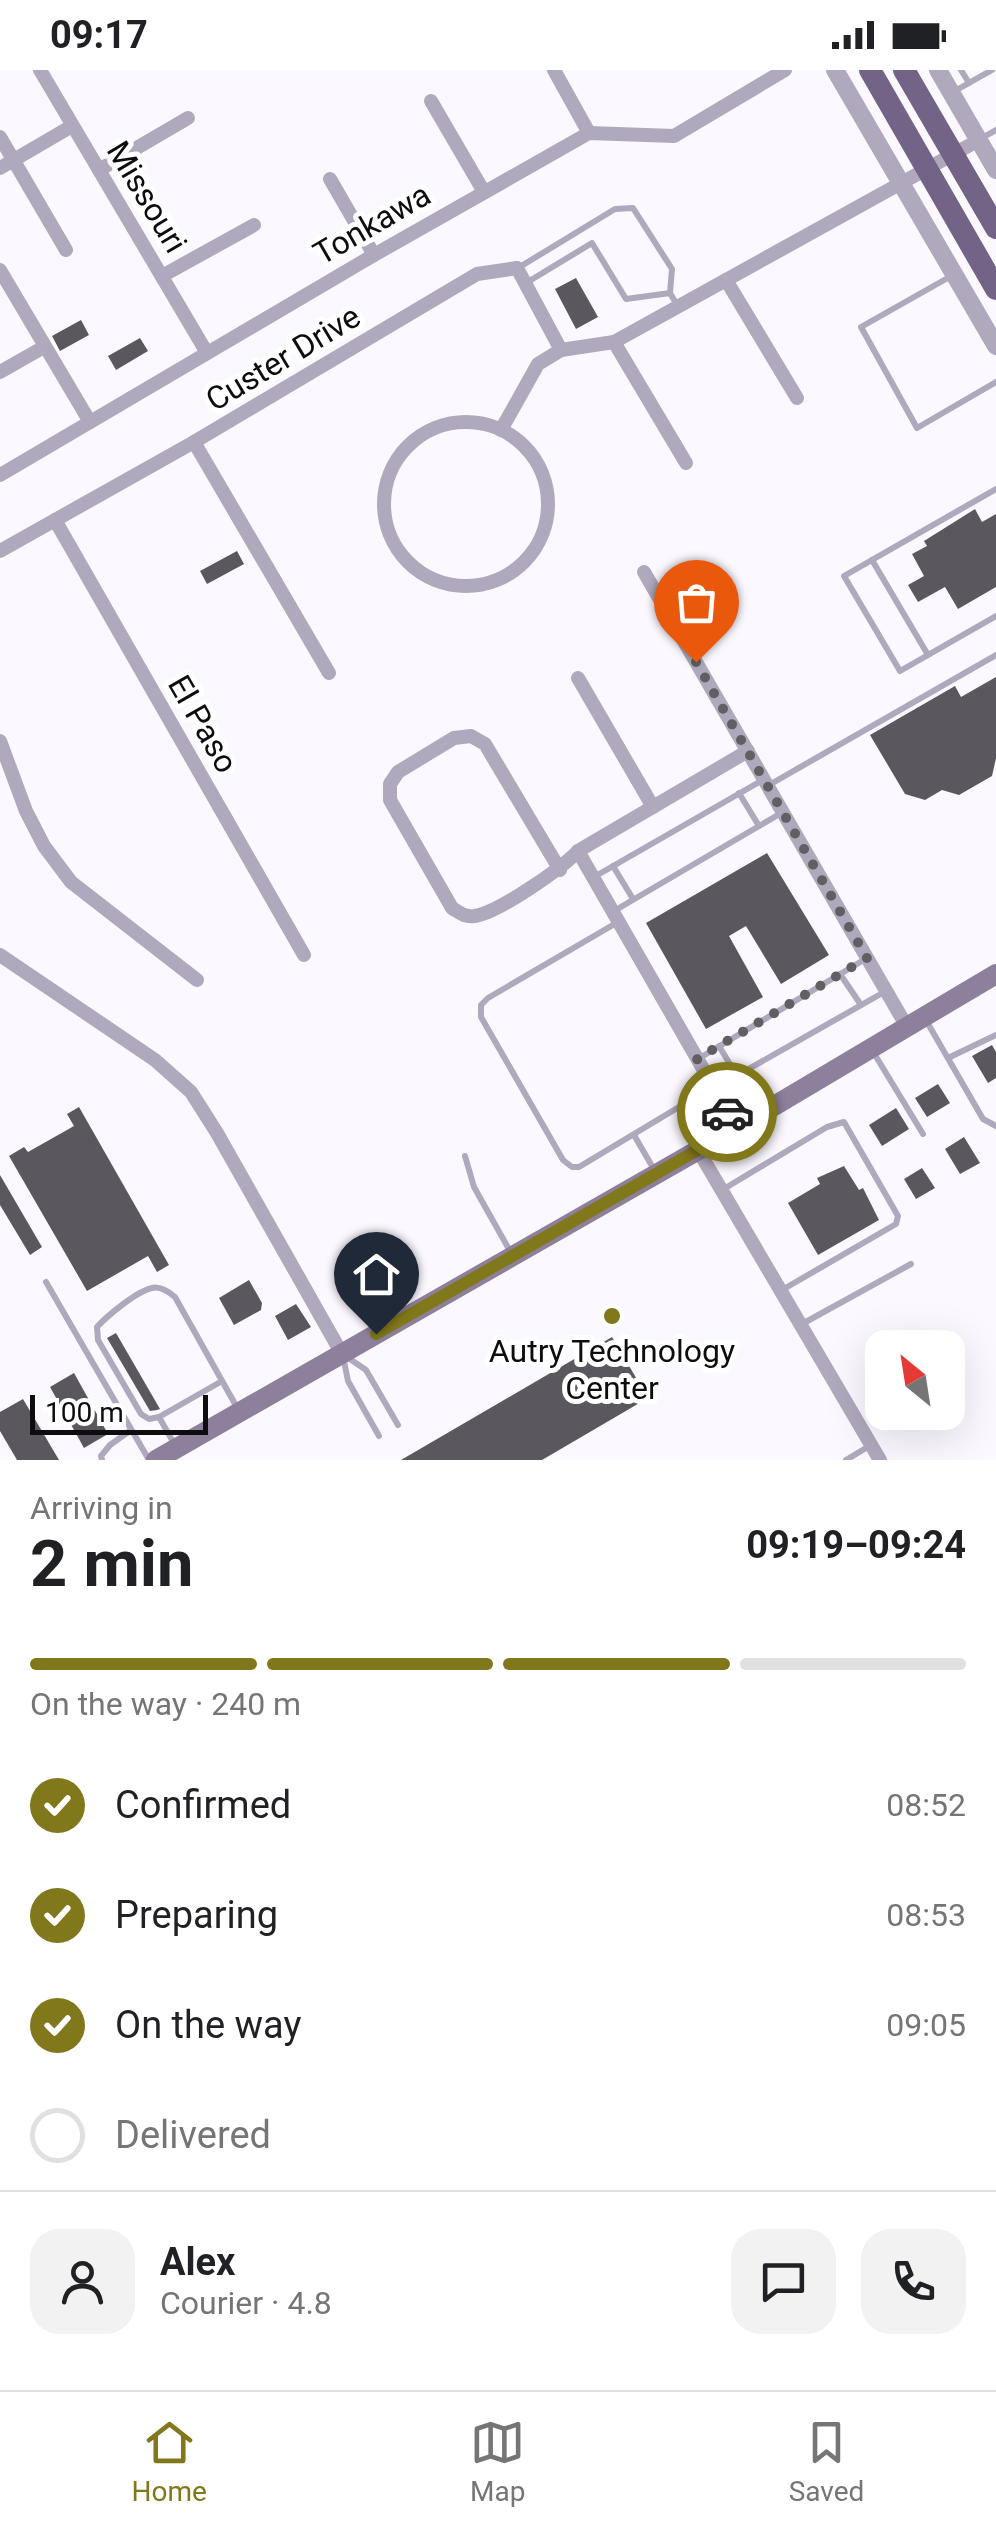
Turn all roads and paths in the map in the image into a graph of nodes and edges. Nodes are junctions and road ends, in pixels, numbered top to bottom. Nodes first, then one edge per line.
1 (40, 70) edge
2 (554, 70) edge
3 (785, 70) edge
4 (835, 70) edge
5 (870, 70) edge
6 (904, 70) edge
7 (938, 70) edge
8 (962, 70) edge
9 (992, 70) edge
10 (969, 83) junction
11 (952, 93) junction
12 (431, 101) dead end
13 (188, 118) dead end
14 (72, 126) junction
15 (996, 130) edge
16 (589, 134) junction
17 (0, 137) edge
18 (979, 140) junction
19 (954, 155) junction
20 (7, 164) edge
21 (99, 170) junction
22 (927, 170) junction
23 (996, 170) edge
24 (330, 179) dead end
25 (902, 184) junction
26 (484, 192) junction
27 (254, 225) dead end
28 (583, 227) junction
29 (996, 228) edge
30 (592, 242) junction
31 (66, 250) dead end
32 (374, 255) junction
33 (516, 268) junction
34 (0, 270) edge
35 (954, 274) junction
36 (162, 276) junction
37 (726, 280) junction
38 (525, 284) junction
39 (996, 289) edge
40 (674, 300) junction
41 (614, 342) junction
42 (44, 346) junction
43 (996, 346) edge
44 (561, 350) junction
45 (207, 353) junction
46 (0, 372) edge
47 (996, 382) edge
48 (797, 398) dead end
49 (90, 422) junction
50 (501, 430) junction
51 (194, 442) junction
52 (686, 463) dead end
53 (0, 475) edge
54 (996, 489) edge
55 (55, 520) junction
56 (0, 551) edge
57 (872, 560) junction
58 (644, 572) dead end
59 (996, 616) edge
60 (928, 655) junction
61 (996, 656) edge
62 (330, 673) dead end
63 (578, 678) dead end
64 (0, 741) edge
65 (748, 751) junction
66 (766, 782) junction
67 (740, 794) junction
68 (653, 807) junction
69 (783, 812) junction
70 (759, 826) junction
71 (578, 850) junction
72 (613, 866) junction
73 (560, 870) junction
74 (593, 878) junction
75 (633, 899) junction
76 (616, 917) junction
77 (0, 955) edge
78 (304, 956) dead end
79 (867, 958) junction
80 (840, 974) junction
81 (996, 974) edge
82 (196, 980) dead end
83 (886, 991) junction
84 (861, 1005) junction
85 (915, 1022) junction
86 (996, 1035) edge
87 (719, 1046) junction
88 (871, 1048) junction
89 (948, 1058) junction
90 (697, 1059) junction
91 (737, 1076) junction
92 (714, 1089) junction
93 (684, 1104) dead end
94 (996, 1126) edge
95 (736, 1128) junction
96 (634, 1134) junction
97 (924, 1134) dead end
98 (698, 1150) junction
99 (465, 1156) dead end
100 (656, 1174) junction
101 (722, 1190) junction
102 (513, 1256) junction
103 (911, 1264) dead end
104 (46, 1282) dead end
105 (781, 1291) junction
106 (801, 1325) junction
107 (342, 1354) junction
108 (222, 1381) junction
109 (240, 1412) junction
110 (158, 1417) junction
111 (398, 1426) dead end
112 (131, 1430) junction
113 (379, 1436) dead end
114 (872, 1445) junction
115 (177, 1448) junction
116 (102, 1460) edge
117 (148, 1460) edge
118 (156, 1460) edge
119 (846, 1460) edge
120 (880, 1460) edge

1 - 14 street, Missouri
2 - 16 street
3 - 16 street
4 - 25 street
5 - 22 main road
6 - 19 main road
7 - 11 street
8 - 10 lane
9 - 10 lane
10 - 11 lane
11 - 18 street
12 - 26 street
13 - 21 street
14 - 20 street
14 - 21 street, Missouri
15 - 18 lane
16 - 26 street, Tonkawa
17 - 20 street
18 - 19 street
18 - 23 street
19 - 22 street
19 - 29 main road
20 - 31 street
21 - 36 street, Missouri
22 - 25 street
22 - 39 main road
24 - 32 street
25 - 35 street
25 - 37 street
26 - 32 street, Tonkawa
27 - 36 street
28 - 30 lane
28 - 33 lane
28 - 40 lane
30 - 38 lane
30 - 40 lane
32 - 45 street, Tonkawa
33 - 38 street
33 - 51 street, Custer Drive
34 - 42 street
35 - 43 street
35 - 47 lane
36 - 45 street, Missouri
37 - 40 street
37 - 48 street
38 - 44 street
40 - 41 street
41 - 44 street
41 - 52 street
42 - 46 street
42 - 49 street
44 - 50 street
45 - 49 street, Tonkawa
49 - 53 street, Tonkawa
50 - 50 street
51 - 55 street, Custer Drive
51 - 62 street
54 - 57 lane
55 - 56 street, Custer Drive
55 - 78 street, El Paso
57 - 60 lane
57 - 60 lane
58 - 65 street
59 - 60 lane
61 - 66 lane
63 - 68 street
64 - 82 street
65 - 66 street
65 - 68 street
66 - 67 lane
66 - 69 street
67 - 70 lane
67 - 72 lane
68 - 71 street
69 - 70 lane
69 - 79 street
70 - 75 lane
71 - 73 street
71 - 74 street
72 - 74 lane
72 - 75 lane
73 - 73 street
74 - 76 street
75 - 76 lane
76 - 90 street
76 - 96 lane
77 - 107 street
79 - 80 lane
79 - 83 street
80 - 84 lane
80 - 87 lane
81 - 85 main road
83 - 84 lane
83 - 85 street
84 - 91 lane
85 - 88 main road
85 - 89 lane
86 - 89 lane
87 - 90 lane
87 - 91 lane
88 - 95 main road
88 - 97 lane
89 - 94 lane
90 - 92 street
91 - 92 lane
92 - 95 street
93 - 96 lane
95 - 98 main road
96 - 100 lane
98 - 100 main road
98 - 101 street
99 - 102 lane
100 - 102 main road
101 - 105 street
101 - 105 lane
102 - 107 main road
103 - 106 lane
104 - 112 lane
105 - 106 street
106 - 114 street
107 - 109 main road
107 - 111 lane
107 - 113 lane
108 - 109 lane
108 - 110 lane
108 - 110 lane
109 - 115 main road
110 - 115 lane
112 - 116 lane
112 - 117 lane
114 - 119 lane
114 - 120 street
115 - 118 main road

